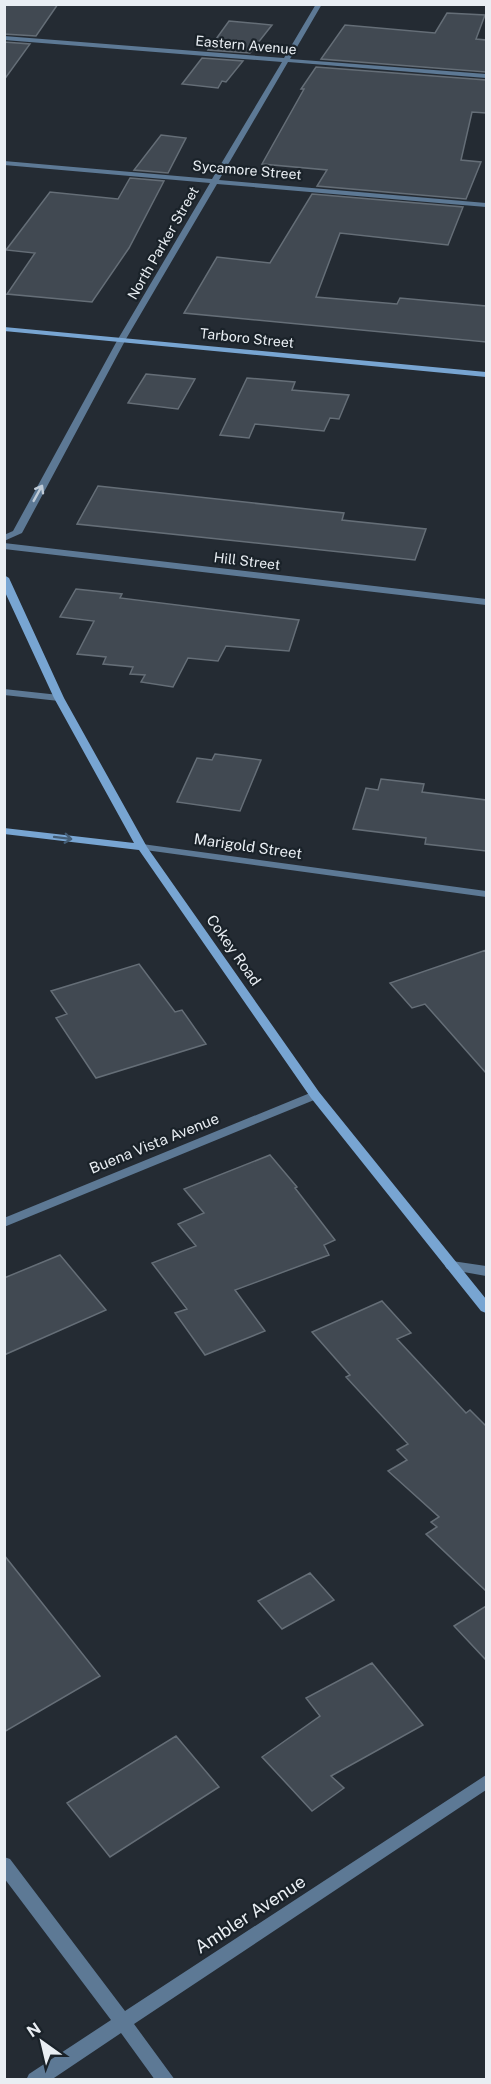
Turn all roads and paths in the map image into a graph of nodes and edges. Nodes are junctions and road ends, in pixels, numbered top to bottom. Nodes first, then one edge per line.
1 (319, 4) edge
2 (4, 38) edge
3 (285, 60) junction
4 (486, 76) edge
5 (4, 163) edge
6 (215, 181) junction
7 (486, 205) edge
8 (4, 329) edge
9 (122, 339) junction
10 (486, 375) edge
11 (4, 538) edge
12 (4, 546) edge
13 (4, 578) edge
14 (486, 602) edge
15 (4, 692) edge
16 (59, 698) junction
17 (4, 831) edge
18 (142, 847) junction
19 (486, 894) edge
20 (315, 1095) junction
21 (4, 1223) edge
22 (452, 1266) junction
23 (486, 1271) edge
24 (486, 1308) edge
25 (486, 1782) edge
26 (4, 1864) edge
27 (122, 2021) junction
28 (35, 2079) edge
29 (166, 2079) edge

1 - 3 street, North Parker Street
2 - 3 street, Eastern Avenue
3 - 4 street, Eastern Avenue
3 - 6 street, North Parker Street
5 - 6 street, Sycamore Street
6 - 7 street, Sycamore Street
6 - 9 street, North Parker Street
8 - 9 street, Tarboro Street
9 - 10 street, Tarboro Street
11 -> 9 street, North Parker Street
12 - 14 street, Hill Street
13 - 16 street, Cokey Road
15 - 16 street
16 - 18 street, Cokey Road
17 -> 18 street, Marigold Street
18 - 19 street, Marigold Street
18 - 20 street, Cokey Road
20 - 21 street, Buena Vista Avenue
20 - 22 street, Cokey Road
22 - 23 street
22 - 24 street, Cokey Road
25 - 27 street, Ambler Avenue
26 - 27 street
27 - 28 street, Ambler Avenue
27 - 29 street

